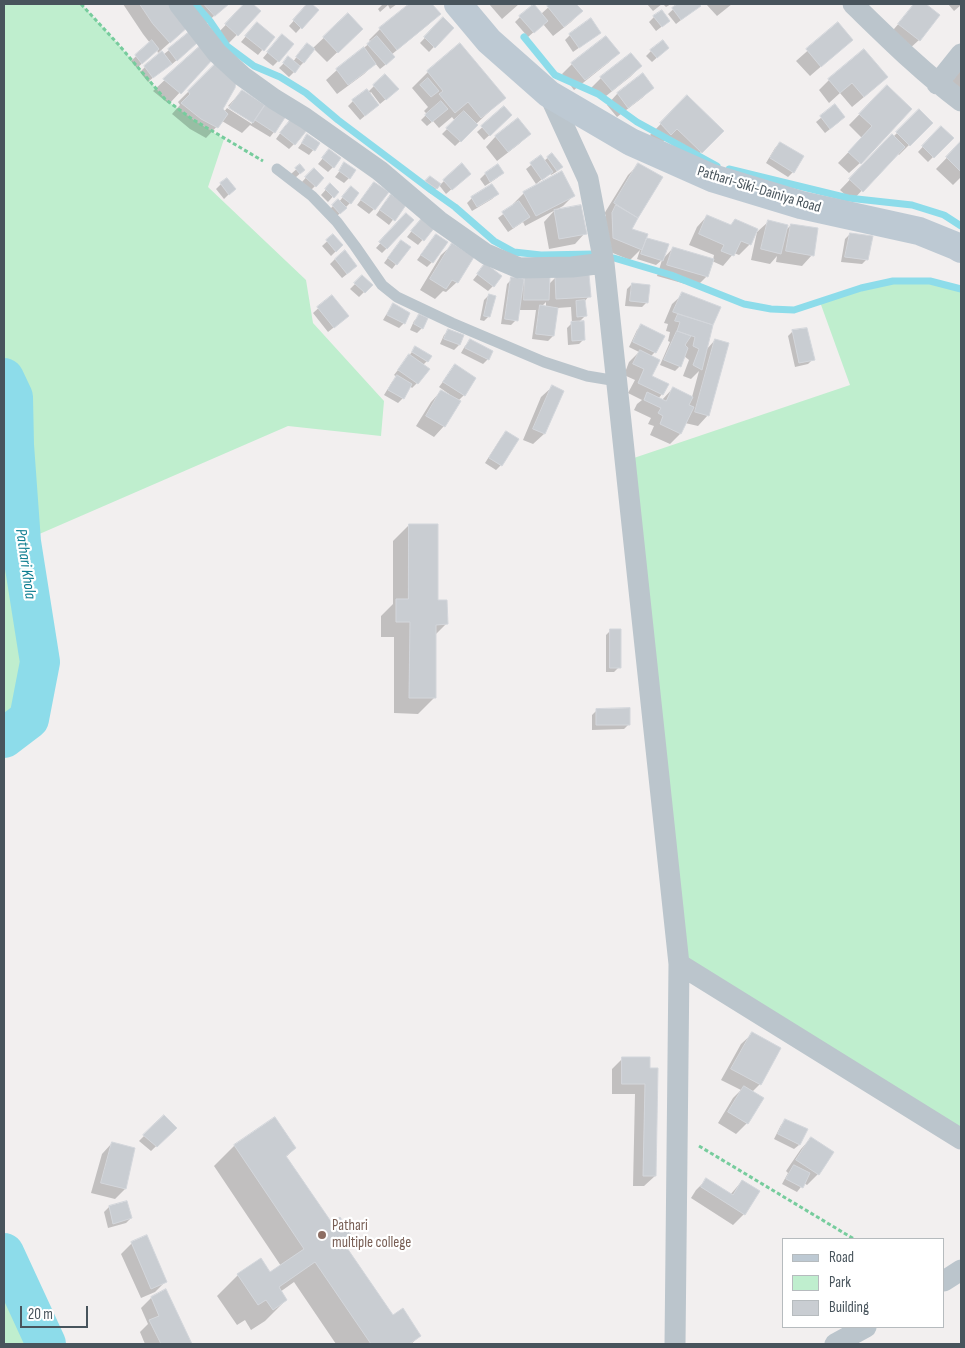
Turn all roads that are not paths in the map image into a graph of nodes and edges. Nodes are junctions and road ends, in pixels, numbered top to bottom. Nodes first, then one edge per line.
1 (179, 4) edge
2 (458, 4) edge
3 (852, 4) edge
4 (961, 54) edge
5 (937, 84) junction
6 (550, 94) junction
7 (961, 101) edge
8 (277, 169) road end
9 (961, 249) edge
10 (604, 264) junction
11 (617, 381) junction
12 (679, 964) junction
13 (961, 1139) edge
14 (961, 1270) edge
15 (945, 1280) edge
16 (864, 1328) edge
17 (676, 1344) edge
18 (835, 1344) edge

1 - 10 street
2 - 6 main road, Pathari-Siki-Dainiya Road
3 - 5 street
4 - 5 street
5 - 7 street
6 - 9 main road, Pathari-Siki-Dainiya Road
6 - 10 street
8 - 11 lane
10 - 11 street
11 - 12 street
12 - 13 street
12 - 17 street
14 - 15 street
16 - 18 street

